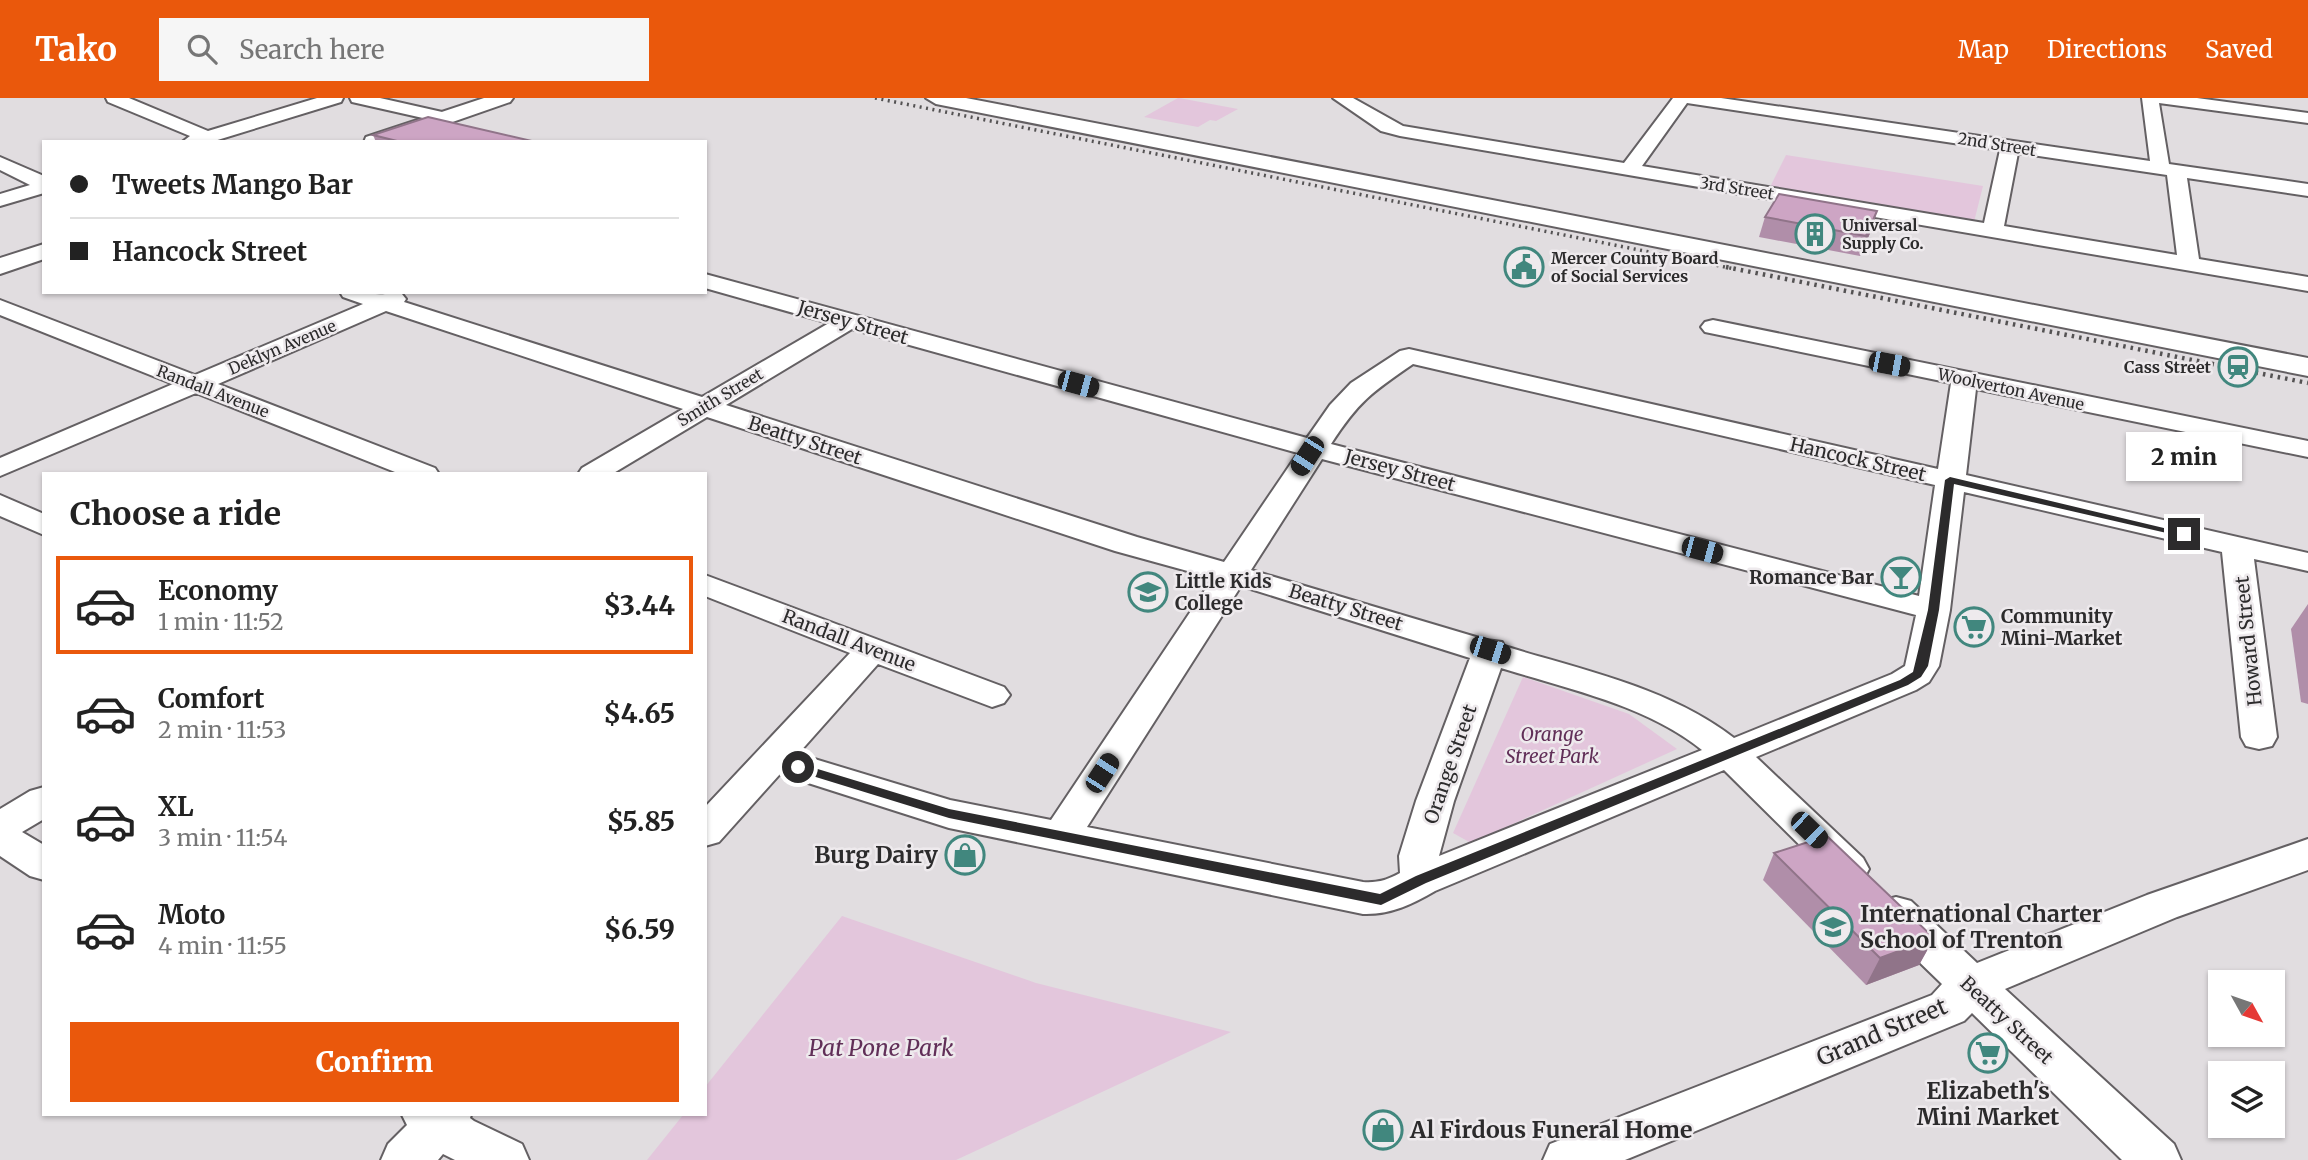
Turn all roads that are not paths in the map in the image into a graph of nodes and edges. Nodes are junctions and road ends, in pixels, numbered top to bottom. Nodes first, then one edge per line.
1 (114, 98) edge
2 (335, 98) edge
3 (358, 98) edge
4 (503, 98) edge
5 (936, 98) edge
6 (993, 98) edge
7 (1341, 98) edge
8 (1684, 98) edge
9 (2150, 98) edge
10 (2158, 98) edge
11 (2308, 118) edge
12 (439, 120) junction
13 (469, 131) edge
14 (199, 139) edge
15 (380, 140) edge
16 (2010, 146) junction
17 (0, 163) edge
18 (2168, 169) junction
19 (1629, 170) junction
20 (42, 184) edge
21 (42, 186) edge
22 (2308, 190) edge
23 (0, 200) edge
24 (1993, 231) junction
25 (42, 252) edge
26 (2189, 264) junction
27 (0, 265) edge
28 (707, 282) edge
29 (2308, 284) edge
30 (357, 294) edge
31 (404, 294) edge
32 (384, 303) junction
33 (0, 307) edge
34 (849, 321) junction
35 (1713, 327) dead end
36 (2308, 351) edge
37 (2308, 368) edge
38 (1964, 379) junction
39 (194, 384) junction
40 (704, 407) junction
41 (1313, 447) junction
42 (2308, 449) edge
43 (0, 468) edge
44 (420, 472) edge
45 (595, 472) edge
46 (1950, 480) junction
47 (0, 504) edge
48 (42, 525) edge
49 (2237, 546) junction
50 (2308, 562) edge
51 (1231, 573) junction
52 (707, 586) edge
53 (1934, 610) junction
54 (873, 649) junction
55 (1490, 650) junction
56 (992, 695) dead end
57 (2259, 737) dead end
58 (1728, 753) junction
59 (773, 759) junction
60 (42, 802) edge
61 (0, 827) edge
62 (707, 830) edge
63 (1061, 836) junction
64 (0, 837) edge
65 (2308, 854) edge
66 (42, 865) edge
67 (1421, 880) junction
68 (1970, 985) junction
69 (437, 1118) edge
70 (405, 1160) edge
71 (504, 1160) edge
72 (1568, 1160) edge
73 (2155, 1160) edge

1 - 14 street
2 - 14 street
3 - 12 street
4 - 12 main road
5 - 37 main road
6 - 36 main road
7 - 19 street, 3rd Street
8 - 16 street, 2nd Street
8 - 19 street
9 - 18 street
10 - 11 street
12 - 13 street
12 - 15 main road
16 - 18 street, 2nd Street
16 - 24 street
17 - 20 street
18 - 22 street, 2nd Street
18 - 26 street
19 - 24 street, 3rd Street
21 - 23 street
24 - 26 street, 3rd Street
25 - 27 main road
26 - 29 street, 3rd Street
28 - 34 street, Jersey Street
30 - 32 street, Beatty Street
31 - 32 street, Deklyn Avenue
32 - 39 street, Deklyn Avenue
32 - 40 street, Beatty Street
33 - 39 street, Randall Avenue
34 - 40 street, Smith Street
34 - 41 street, Jersey Street
35 - 38 street, Woolverton Avenue
38 - 42 street, Woolverton Avenue
38 - 46 street
39 - 43 street, Deklyn Avenue
39 - 44 street, Randall Avenue
40 - 45 street, Smith Street
40 - 51 street, Beatty Street
41 - 46 street, Hancock Street
41 - 51 street
41 - 53 street, Jersey Street
46 - 49 street, Hancock Street
46 - 53 street
47 - 48 street
49 - 50 street, Hancock Street
49 - 57 street, Howard Street
51 - 55 street, Beatty Street
51 - 63 street
52 - 54 street, Randall Avenue
53 - 58 street
54 - 56 street, Randall Avenue
54 - 59 street
55 - 58 street, Beatty Street
55 - 67 street, Orange Street
58 - 67 street
58 - 68 street, Beatty Street
59 - 62 street
59 - 63 street
60 - 61 street
63 - 67 street
64 - 66 street
65 - 68 street, Grand Street
68 - 72 street, Grand Street
68 - 73 street, Beatty Street
69 - 70 street
69 - 71 street

